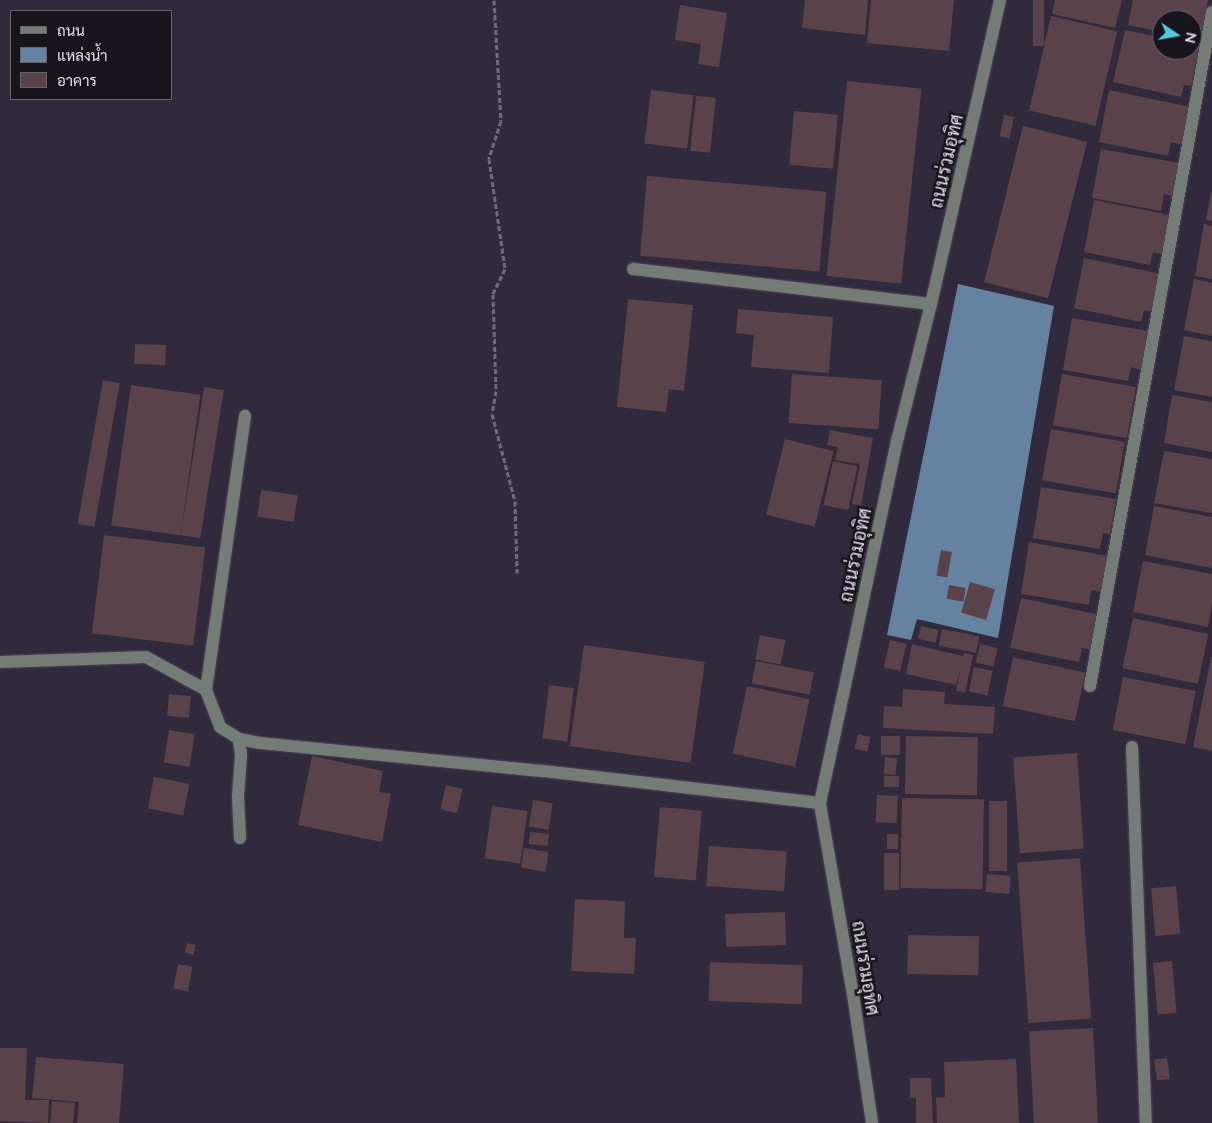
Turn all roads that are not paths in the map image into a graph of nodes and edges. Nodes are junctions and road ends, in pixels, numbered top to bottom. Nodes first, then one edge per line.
1 (1000, 0) edge
2 (1212, 12) edge
3 (634, 269) dead end
4 (931, 304) junction
5 (244, 416) dead end
6 (0, 662) edge
7 (1090, 686) dead end
8 (206, 690) junction
9 (239, 739) junction
10 (1132, 746) dead end
11 (820, 803) junction
12 (240, 838) dead end
13 (872, 1123) edge
14 (1146, 1123) edge

1 - 4 street, ถนนร่วมอุทิศ
2 - 7 street
3 - 4 street
4 - 11 street, ถนนร่วมอุทิศ
5 - 8 street
6 - 8 street
8 - 9 street
9 - 11 street
9 - 12 street
10 - 14 street
11 - 13 street, ถนนร่วมอุทิศ

